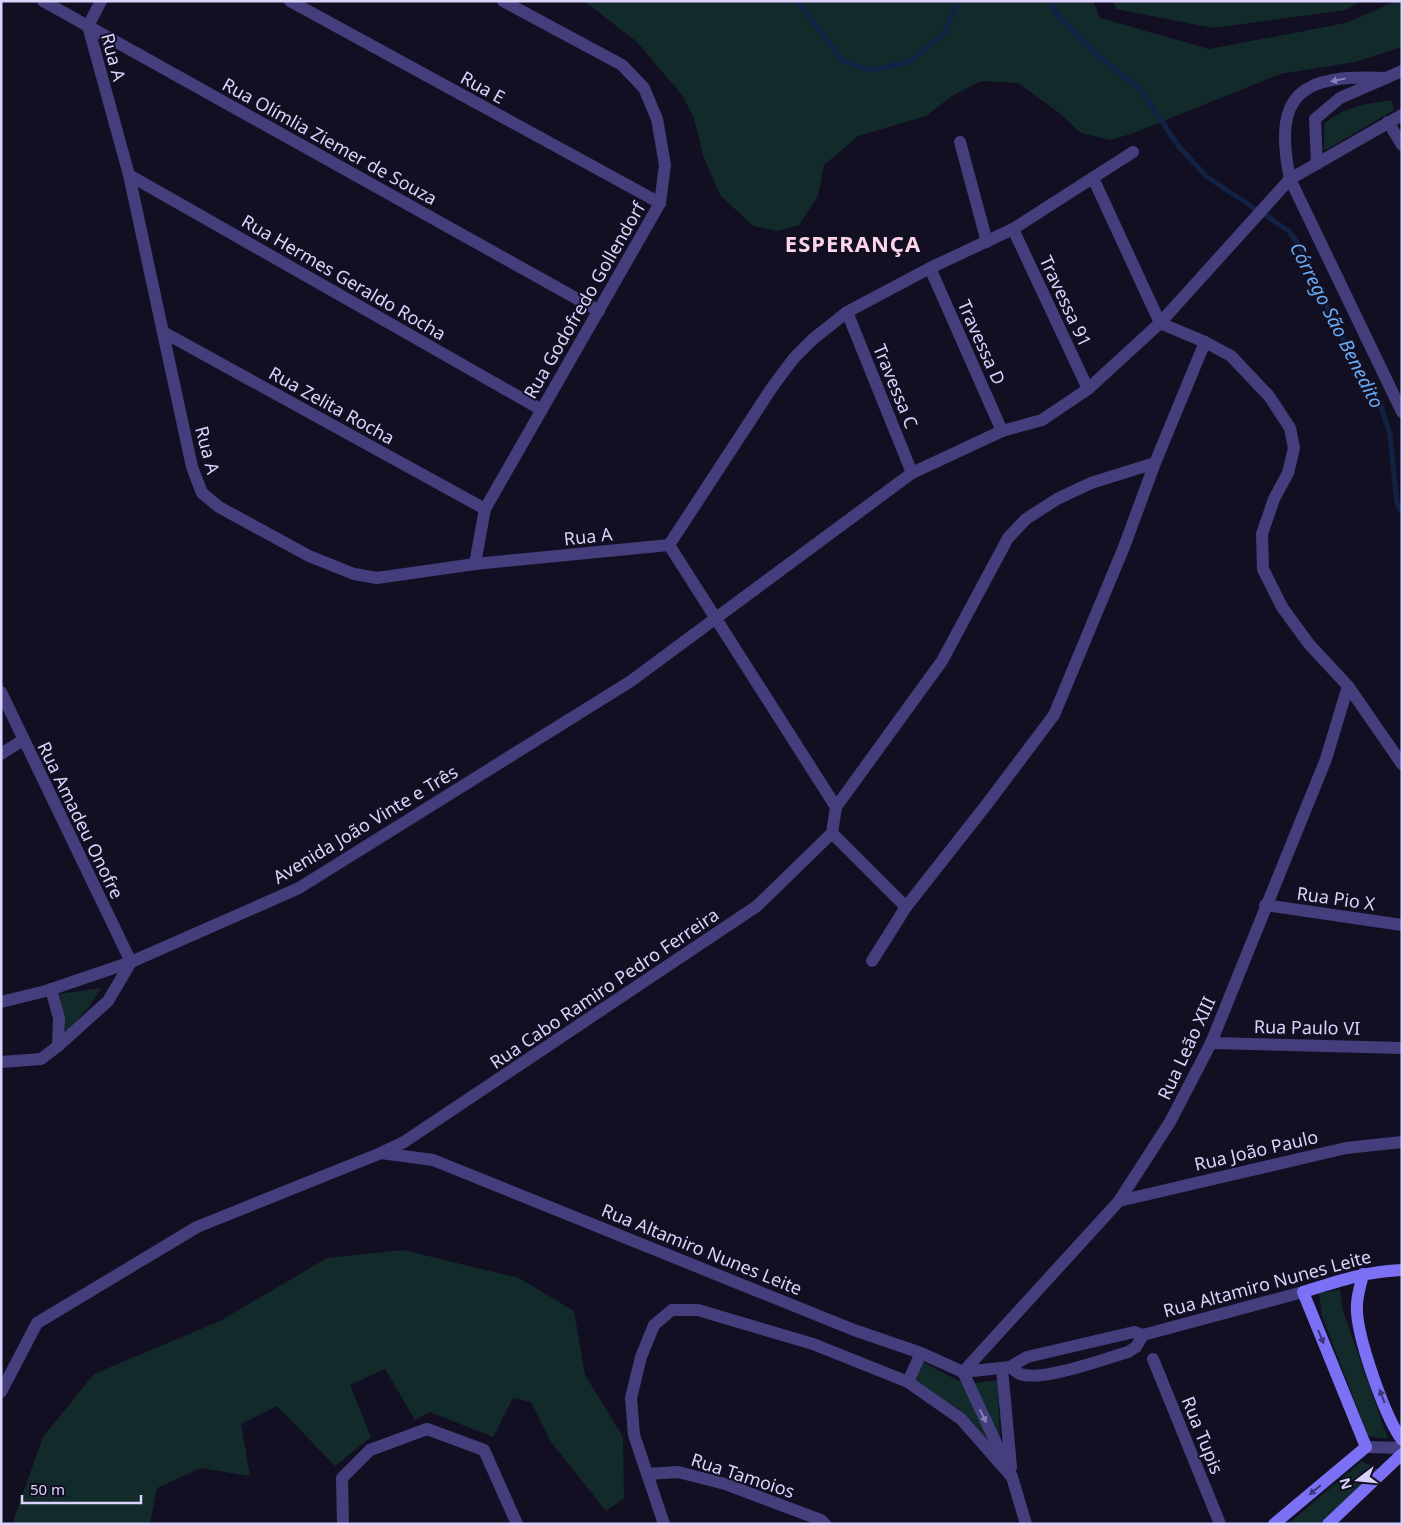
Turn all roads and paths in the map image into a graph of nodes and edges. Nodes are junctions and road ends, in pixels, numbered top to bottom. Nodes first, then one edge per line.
1 (43, 1) edge
2 (101, 1) edge
3 (290, 1) edge
4 (503, 1) edge
5 (88, 26) junction
6 (1402, 71) edge
7 (1386, 78) junction
8 (1402, 115) edge
9 (1388, 122) junction
10 (960, 142) dead end
11 (1402, 145) edge
12 (1133, 152) dead end
13 (1317, 164) junction
14 (129, 175) junction
15 (1093, 178) junction
16 (1290, 179) junction
17 (660, 203) junction
18 (1013, 229) junction
19 (987, 242) junction
20 (930, 268) junction
21 (599, 311) junction
22 (847, 312) junction
23 (1160, 323) junction
24 (163, 332) junction
25 (1205, 342) junction
26 (1088, 389) junction
27 (542, 410) junction
28 (1402, 412) edge
29 (1002, 431) junction
30 (1155, 462) junction
31 (912, 472) junction
32 (485, 509) junction
33 (669, 546) junction
34 (475, 564) junction
35 (716, 618) junction
36 (1348, 686) junction
37 (1, 692) edge
38 (23, 740) junction
39 (1, 754) edge
40 (1402, 764) edge
41 (836, 806) junction
42 (832, 833) junction
43 (1265, 905) junction
44 (906, 907) junction
45 (1402, 925) edge
46 (872, 961) dead end
47 (131, 962) junction
48 (51, 989) junction
49 (1, 1002) edge
50 (1211, 1043) junction
51 (58, 1046) junction
52 (1402, 1048) edge
53 (1, 1062) edge
54 (1402, 1142) edge
55 (381, 1153) junction
56 (1119, 1202) junction
57 (1402, 1270) edge
58 (1363, 1274) junction
59 (1302, 1292) junction
60 (1143, 1335) junction
61 (921, 1353) junction
62 (1153, 1358) dead end
63 (1006, 1368) junction
64 (963, 1372) junction
65 (908, 1382) junction
66 (1, 1392) edge
67 (1402, 1440) edge
68 (1366, 1447) junction
69 (1402, 1448) edge
70 (1402, 1454) edge
71 (647, 1474) junction
72 (1012, 1477) junction
73 (343, 1524) edge
74 (517, 1524) edge
75 (664, 1524) edge
76 (824, 1524) edge
77 (1026, 1524) edge
78 (1220, 1524) edge
79 (1274, 1524) edge
80 (1328, 1524) edge

1 - 5 street, Rua Olímlia Ziemer de Souza
2 - 5 street, Rua A
3 - 17 street, Rua E
4 - 17 street, Rua Godofredo Gollendorf
5 - 14 street, Rua A
5 - 21 street, Rua Olímlia Ziemer de Souza
6 - 7 street
7 - 13 street
7 -> 16 street
8 - 9 street, Avenida João Vinte e Três
9 - 11 street
9 - 13 street, Avenida João Vinte e Três
10 - 19 street
12 - 15 street
13 - 16 street, Avenida João Vinte e Três
14 - 24 street, Rua A
14 - 27 street, Rua Hermes Geraldo Rocha
15 - 18 street
15 - 23 street
16 - 23 street, Avenida João Vinte e Três
16 - 28 street
17 - 21 street, Rua Godofredo Gollendorf
18 - 19 street
18 - 26 street, Travessa 91
19 - 20 street
20 - 22 street
20 - 29 street, Travessa D
21 - 27 street, Rua Godofredo Gollendorf
22 - 31 street, Travessa C
22 - 33 street
23 - 25 street
23 - 26 street, Avenida João Vinte e Três
24 - 32 street, Rua Zelita Rocha
24 - 34 street, Rua A
25 - 30 street
25 - 36 street
26 - 29 street, Avenida João Vinte e Três
27 - 32 street, Rua Godofredo Gollendorf
29 - 31 street, Avenida João Vinte e Três
30 - 41 street
30 - 44 street
31 - 35 street, Avenida João Vinte e Três
32 - 34 street, Rua Godofredo Gollendorf
33 - 34 street, Rua A
33 - 35 street
35 - 41 street
35 - 47 street, Avenida João Vinte e Três
36 - 40 street
36 - 43 street, Rua Leão XIII
37 - 38 street, Rua Amadeu Onofre
38 - 39 street
38 - 47 street, Rua Amadeu Onofre
41 - 42 street
42 - 44 street
42 - 55 street, Rua Cabo Ramiro Pedro Ferreira
43 - 45 street, Rua Pio X
43 - 50 street, Rua Leão XIII
44 - 46 street
47 - 48 street, Avenida João Vinte e Três
47 - 51 street
48 - 49 street, Avenida João Vinte e Três
48 - 51 street
50 - 52 street, Rua Paulo VI
50 - 56 street, Rua Leão XIII
51 - 53 street
54 - 56 street, Rua João Paulo
55 - 61 street, Rua Altamiro Nunes Leite
55 - 66 street, Rua Cabo Ramiro Pedro Ferreira
56 - 64 street, Rua Leão XIII
57 - 58 main road, Rua Altamiro Nunes Leite
58 - 59 main road, Rua Altamiro Nunes Leite
67 -> 58 main road
59 - 60 street, Rua Altamiro Nunes Leite
59 -> 68 main road
60 - 63 street, Rua Altamiro Nunes Leite
60 - 63 street, Rua Altamiro Nunes Leite
61 - 64 street, Rua Altamiro Nunes Leite
61 - 65 street
62 - 78 street, Rua Tupis
63 - 64 street, Rua Altamiro Nunes Leite
63 - 72 street
64 -> 72 street
65 - 71 street
65 - 72 street
68 - 69 street
68 -> 79 main road
70 - 80 main road
71 - 75 street
71 - 76 street, Rua Tamoios
72 - 77 street
73 - 74 street

